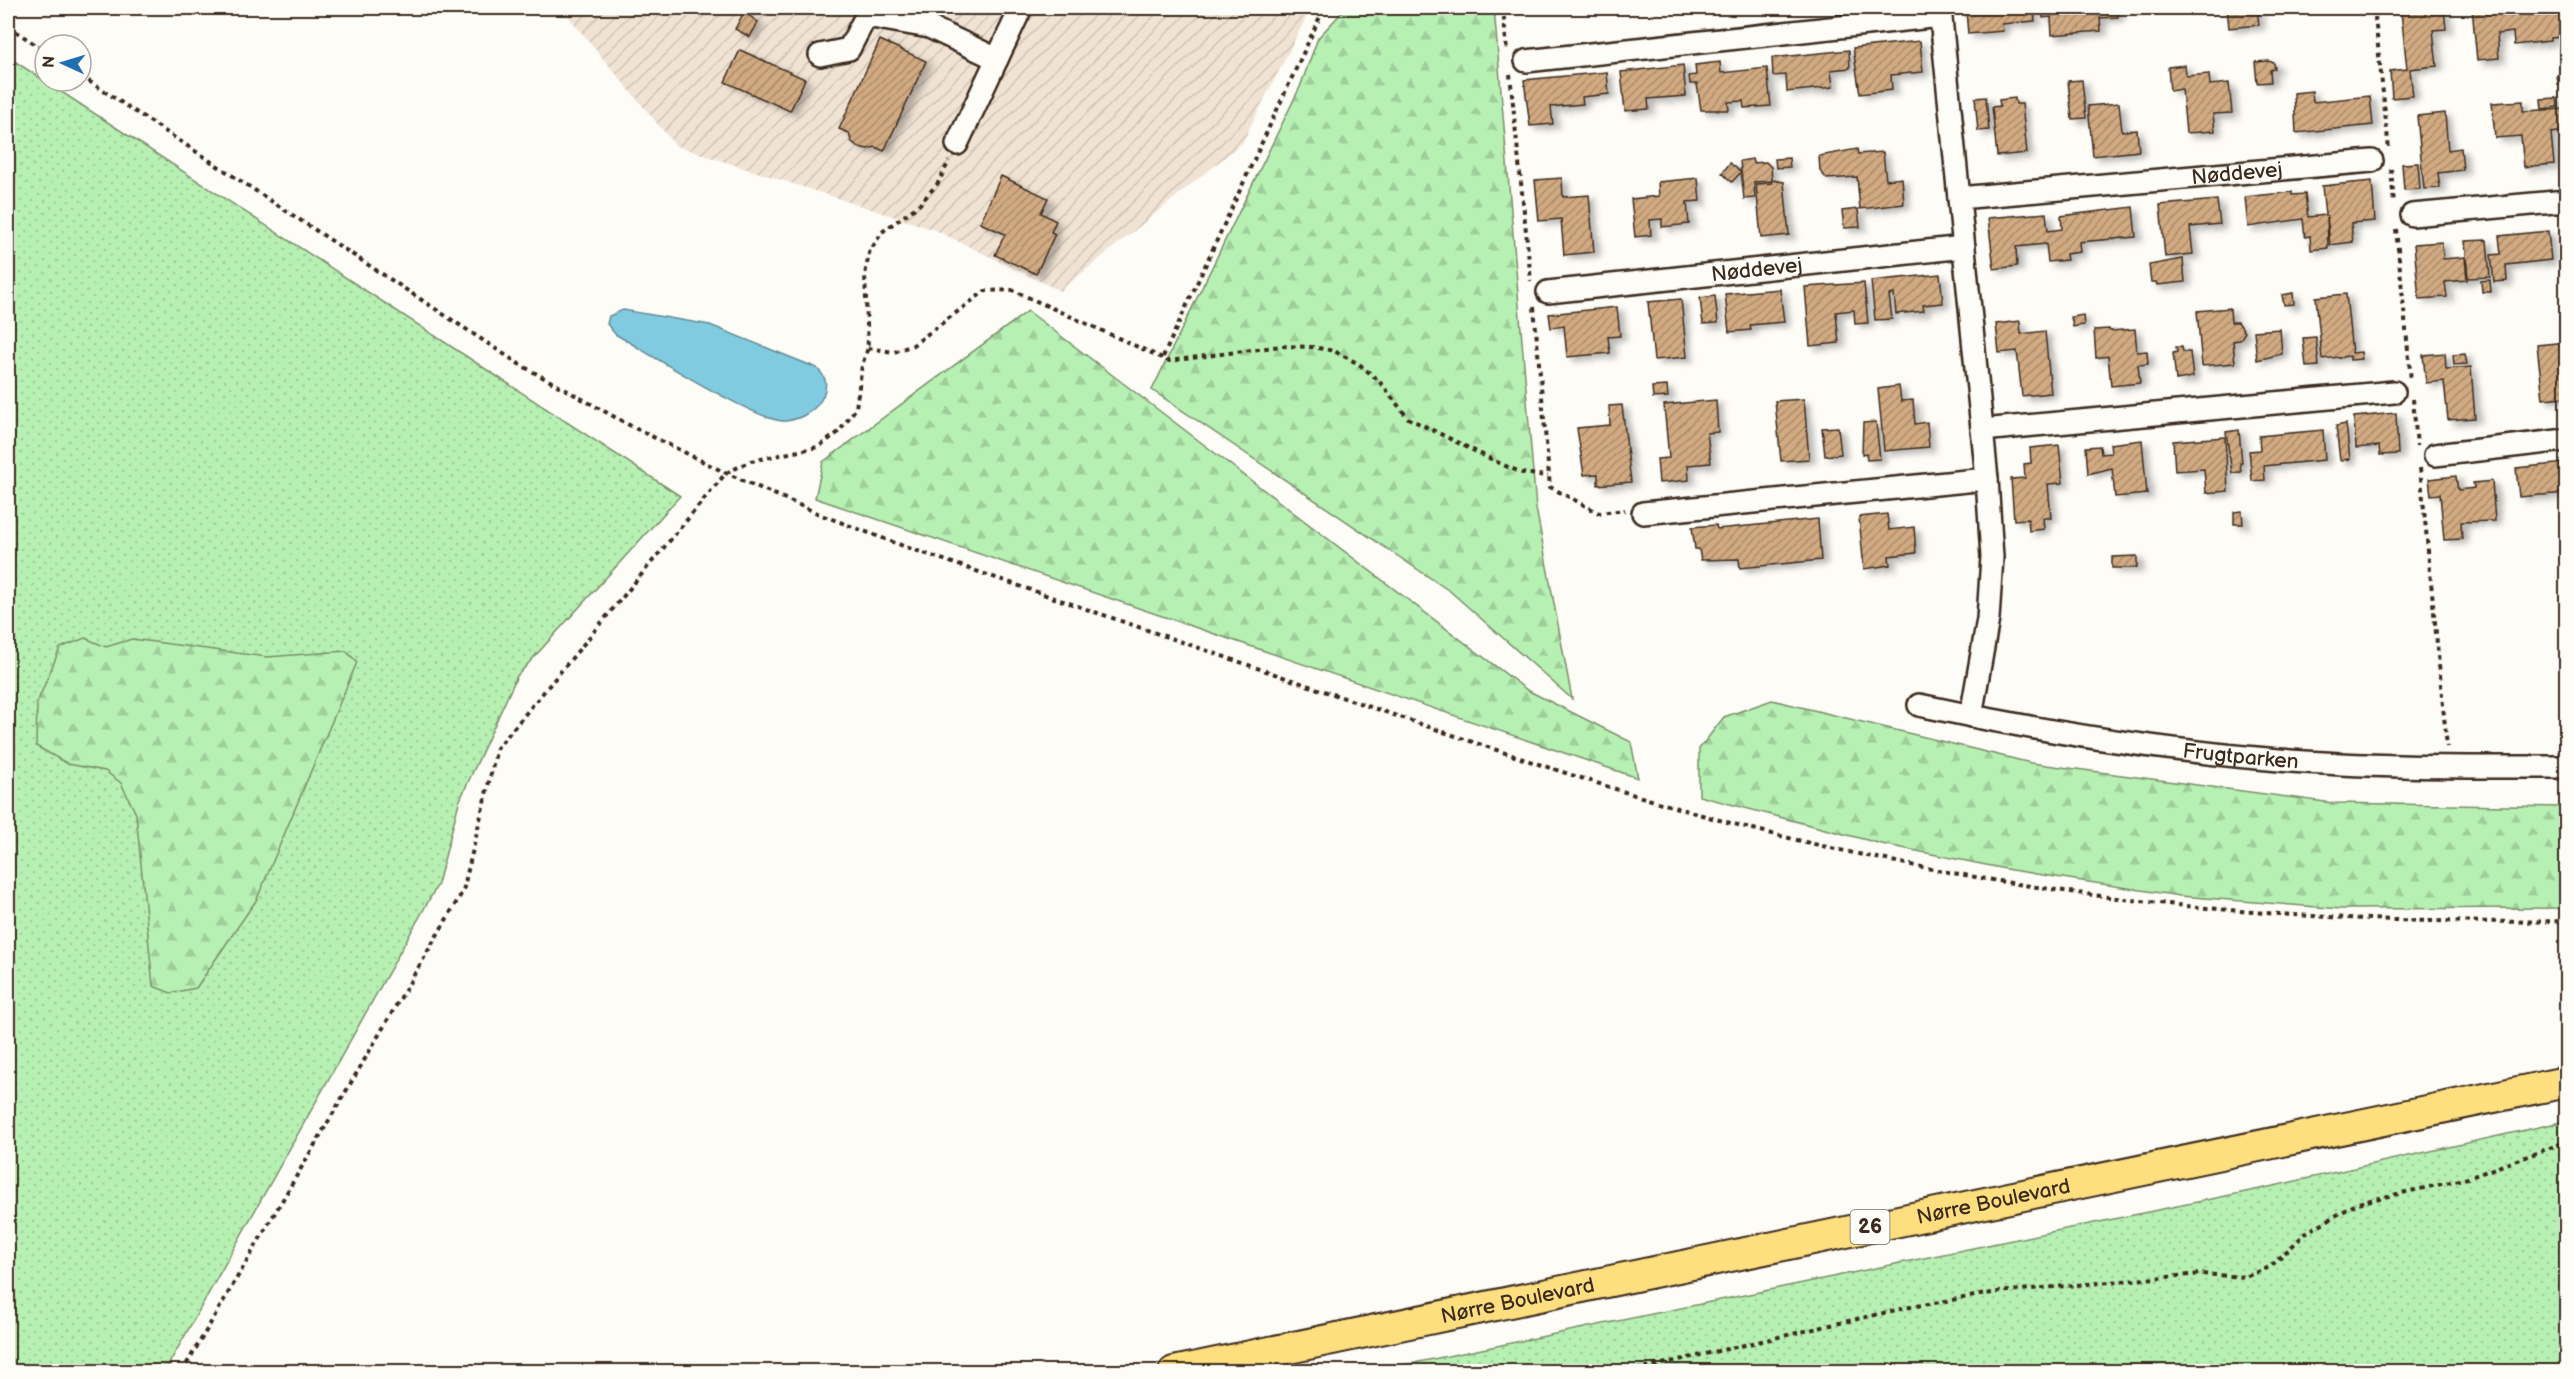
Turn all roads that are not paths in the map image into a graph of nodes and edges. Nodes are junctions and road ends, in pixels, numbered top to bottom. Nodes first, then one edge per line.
1 (1021, 8) edge
2 (1941, 12) edge
3 (820, 55) dead end
4 (997, 59) junction
5 (1526, 61) dead end
6 (957, 144) road end
7 (2372, 161) dead end
8 (1959, 198) junction
9 (2566, 201) edge
10 (2412, 215) dead end
11 (1964, 247) junction
12 (1548, 292) dead end
13 (2394, 392) dead end
14 (1982, 430) junction
15 (2566, 440) edge
16 (2435, 455) dead end
17 (1987, 479) junction
18 (1643, 513) dead end
19 (1919, 705) dead end
20 (1971, 717) junction
21 (2566, 767) edge
22 (2566, 1082) edge
23 (1174, 1371) edge

1 - 4 street
2 - 5 street
2 - 8 street
3 - 4 street
4 - 6 street
7 - 8 street, Nøddevej
8 - 11 street
9 - 10 street
11 - 12 street, Nøddevej
11 - 14 street
13 - 14 street
14 - 17 street
15 - 16 street
17 - 18 street
17 - 20 street
19 - 20 street, Frugtparken
20 - 21 street, Frugtparken
22 - 23 highway, Nørre Boulevard / 26

